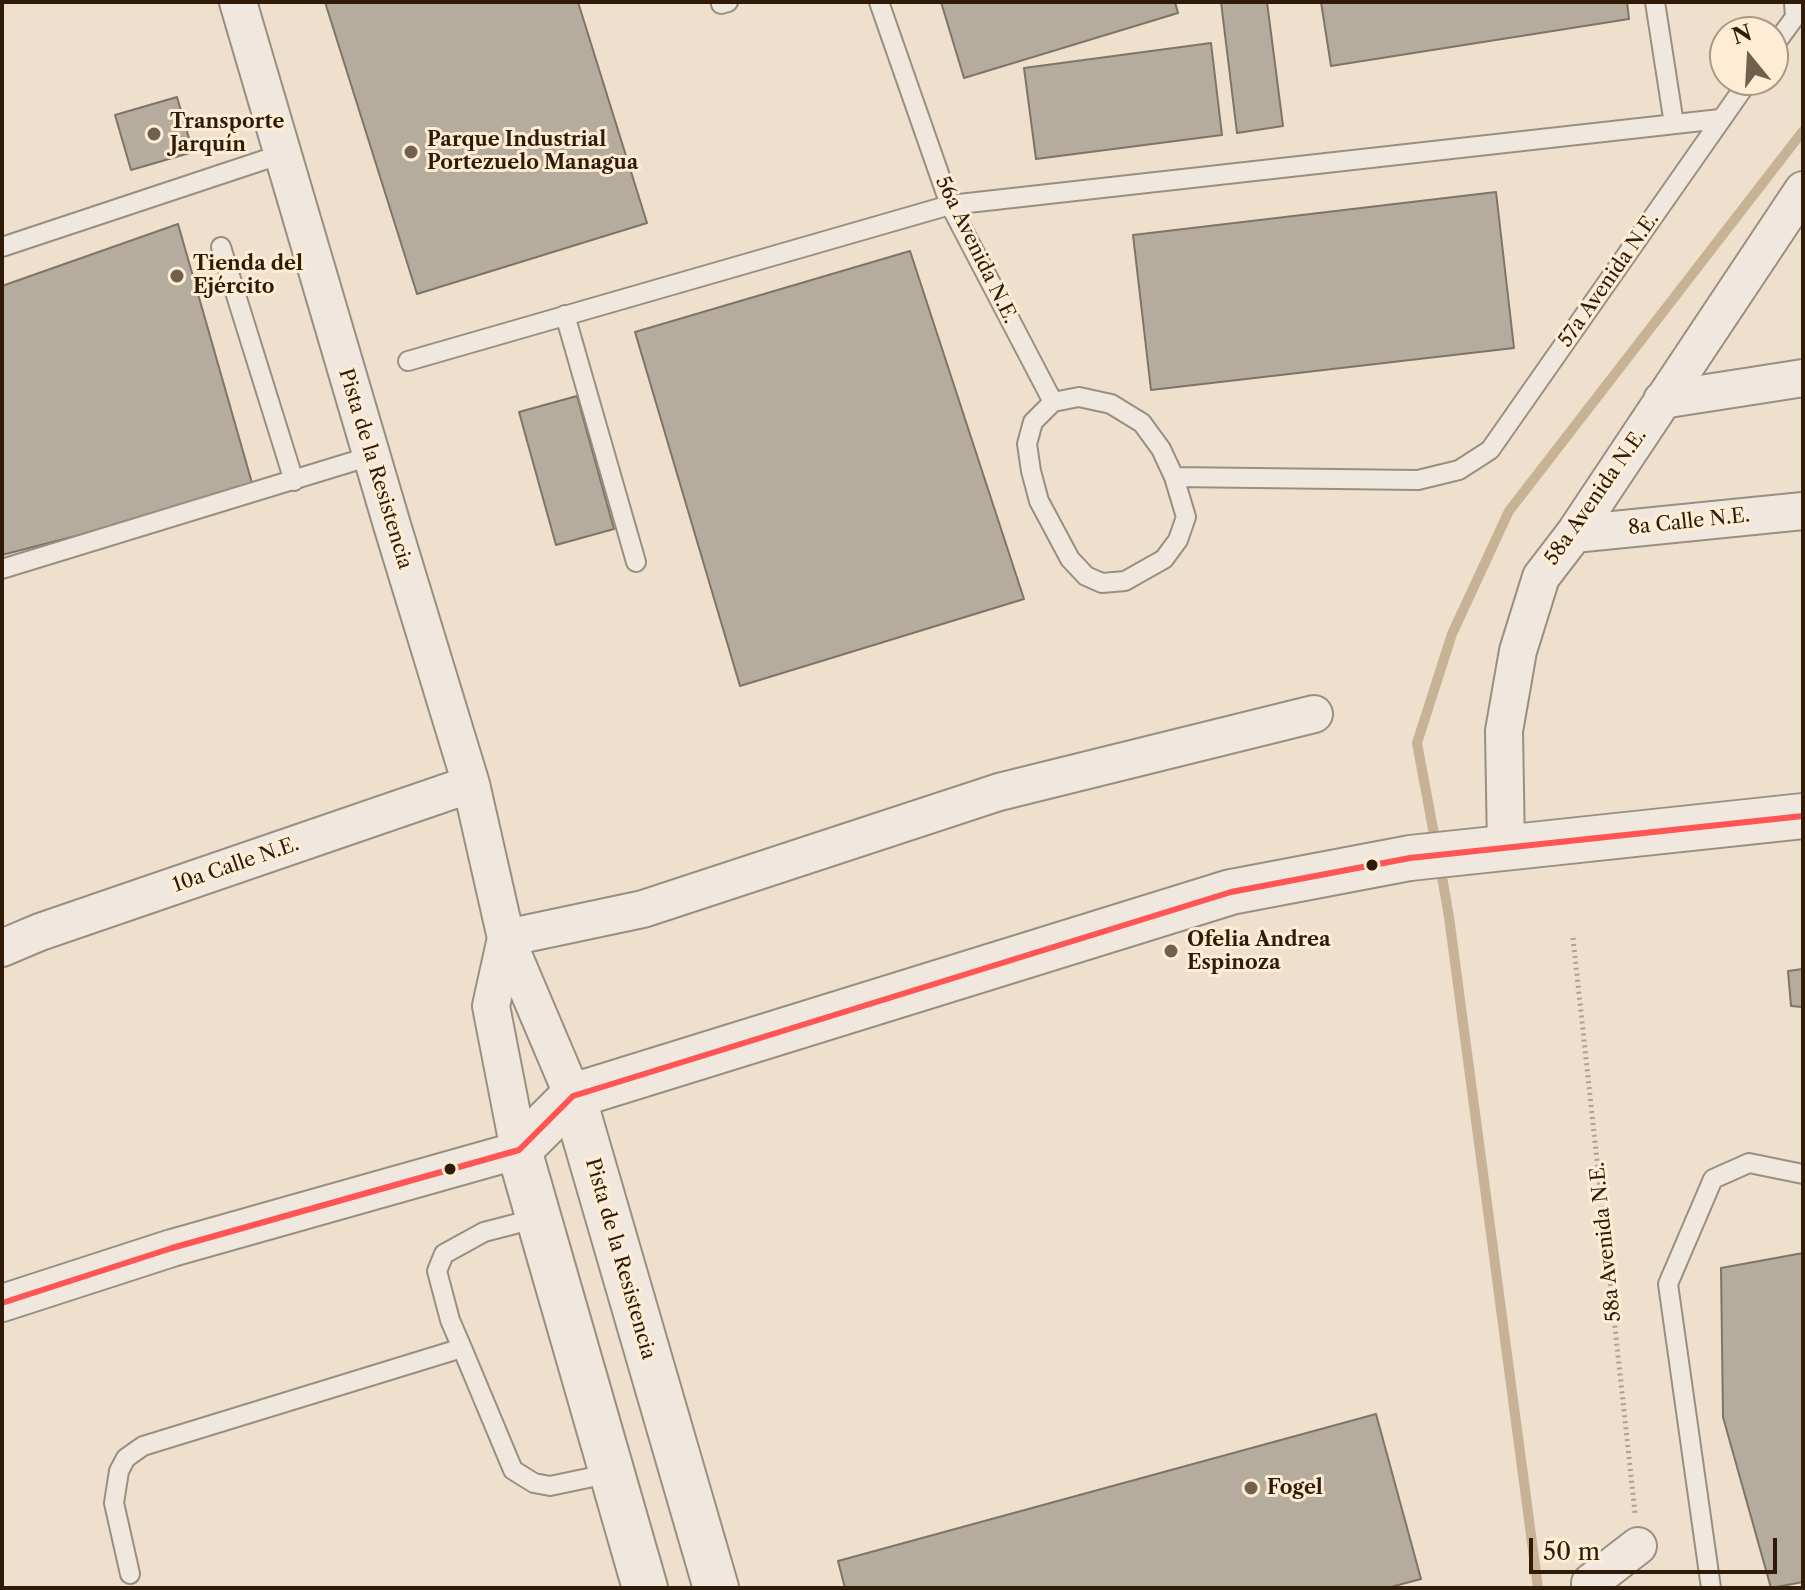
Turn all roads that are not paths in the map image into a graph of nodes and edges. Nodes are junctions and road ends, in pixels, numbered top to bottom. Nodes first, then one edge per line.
1 (238, 2) edge
2 (879, 2) edge
3 (1655, 2) edge
4 (1737, 96) edge
5 (1720, 119) junction
6 (1674, 124) junction
7 (282, 154) junction
8 (1803, 190) edge
9 (950, 205) junction
10 (2, 247) edge
11 (221, 247) dead end
12 (565, 315) junction
13 (408, 361) dead end
14 (1803, 378) edge
15 (1662, 400) junction
16 (1053, 402) junction
17 (371, 456) junction
18 (1174, 477) junction
19 (294, 481) junction
20 (1803, 511) edge
21 (1574, 534) junction
22 (636, 562) dead end
23 (2, 569) edge
24 (1314, 714) dead end
25 (471, 784) junction
26 (1803, 816) edge
27 (1506, 847) junction
28 (506, 938) junction
29 (2, 948) edge
30 (573, 1096) junction
31 (519, 1150) junction
32 (1803, 1174) edge
33 (538, 1218) junction
34 (3, 1300) edge
35 (462, 1348) junction
36 (612, 1473) junction
37 (1638, 1546) road end
38 (130, 1574) dead end
39 (645, 1588) edge
40 (716, 1588) edge
41 (1590, 1588) edge
42 (1711, 1588) edge

1 - 7 street, Pista de la Resistencia
2 - 9 lane, 56a Avenida N.E.
3 - 6 lane
4 - 5 lane, 57a Avenida N.E.
5 - 6 lane
5 - 18 lane, 57a Avenida N.E.
6 - 9 lane
7 - 10 lane
7 - 17 street, Pista de la Resistencia
8 - 15 street, 58a Avenida N.E.
9 - 12 lane
9 - 16 lane, 56a Avenida N.E.
11 - 19 lane
12 - 13 lane
12 - 22 lane
14 - 15 street
15 - 21 street, 58a Avenida N.E.
16 - 18 lane
16 - 18 lane
17 - 19 lane
17 - 25 street, Pista de la Resistencia
19 - 23 lane
20 - 21 street, 8a Calle N.E.
21 - 27 street, 58a Avenida N.E.
24 - 28 street
25 - 28 street, Pista de la Resistencia
25 - 29 street, 10a Calle N.E.
26 - 27 street
27 - 30 street
28 - 30 street, Pista de la Resistencia
28 - 31 street, Pista de la Resistencia
30 - 31 street
30 - 40 street, Pista de la Resistencia
31 - 33 street, Pista de la Resistencia
31 - 34 street
32 - 42 lane
33 - 35 lane
33 - 36 street, Pista de la Resistencia
35 - 36 lane
35 - 38 lane
36 - 39 street, Pista de la Resistencia
37 - 41 street

